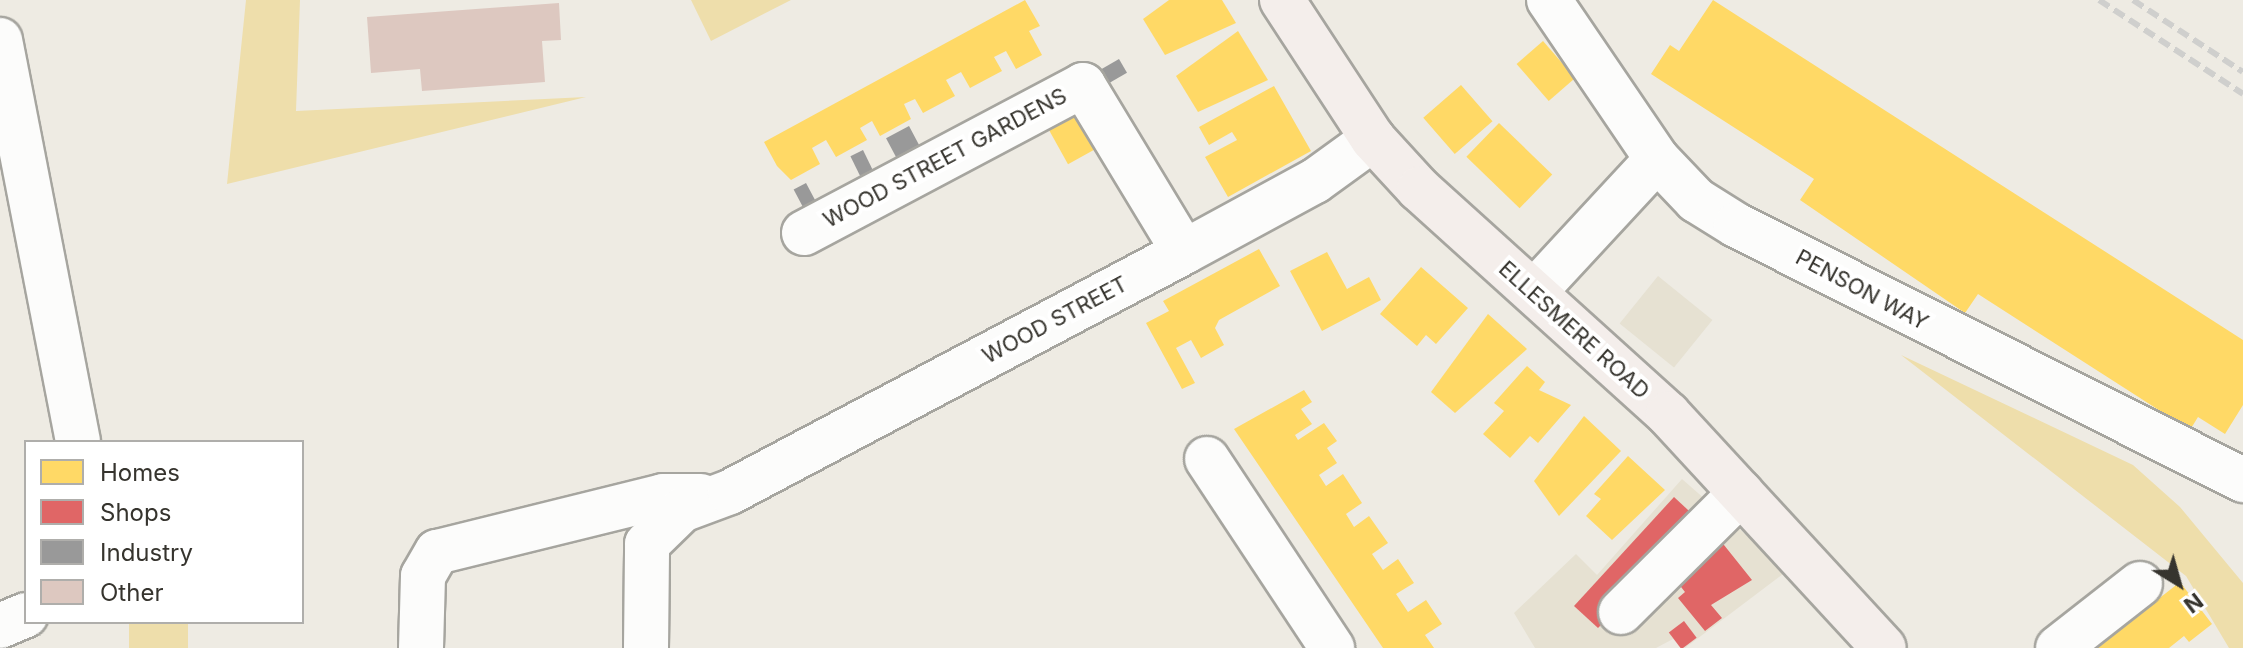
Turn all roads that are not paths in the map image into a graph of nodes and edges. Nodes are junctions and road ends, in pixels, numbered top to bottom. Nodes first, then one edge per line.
1 (1282, 0) edge
2 (1549, 0) edge
3 (0, 40) edge
4 (1373, 139) junction
5 (1657, 159) junction
6 (804, 233) dead end
7 (1184, 252) junction
8 (1534, 292) junction
9 (78, 440) edge
10 (1207, 459) dead end
11 (2243, 480) edge
12 (1741, 493) junction
13 (723, 494) junction
14 (2140, 584) dead end
15 (1621, 612) dead end
16 (24, 616) edge
17 (0, 626) edge
18 (421, 648) edge
19 (646, 648) edge
20 (1332, 648) edge
21 (1884, 648) edge
22 (2058, 648) edge

1 - 4 main road, ELLESMERE ROAD
2 - 5 street, PENSON WAY
3 - 9 street
4 - 7 street, WOOD STREET
4 - 8 main road, ELLESMERE ROAD
5 - 8 street
5 - 11 street, PENSON WAY
6 - 7 street, WOOD STREET GARDENS
7 - 13 street, WOOD STREET
8 - 12 main road, ELLESMERE ROAD
10 - 20 street
12 - 15 street
12 - 21 main road, ELLESMERE ROAD
13 - 18 street
13 - 19 street, WOOD STREET
14 - 22 street
16 - 17 street

